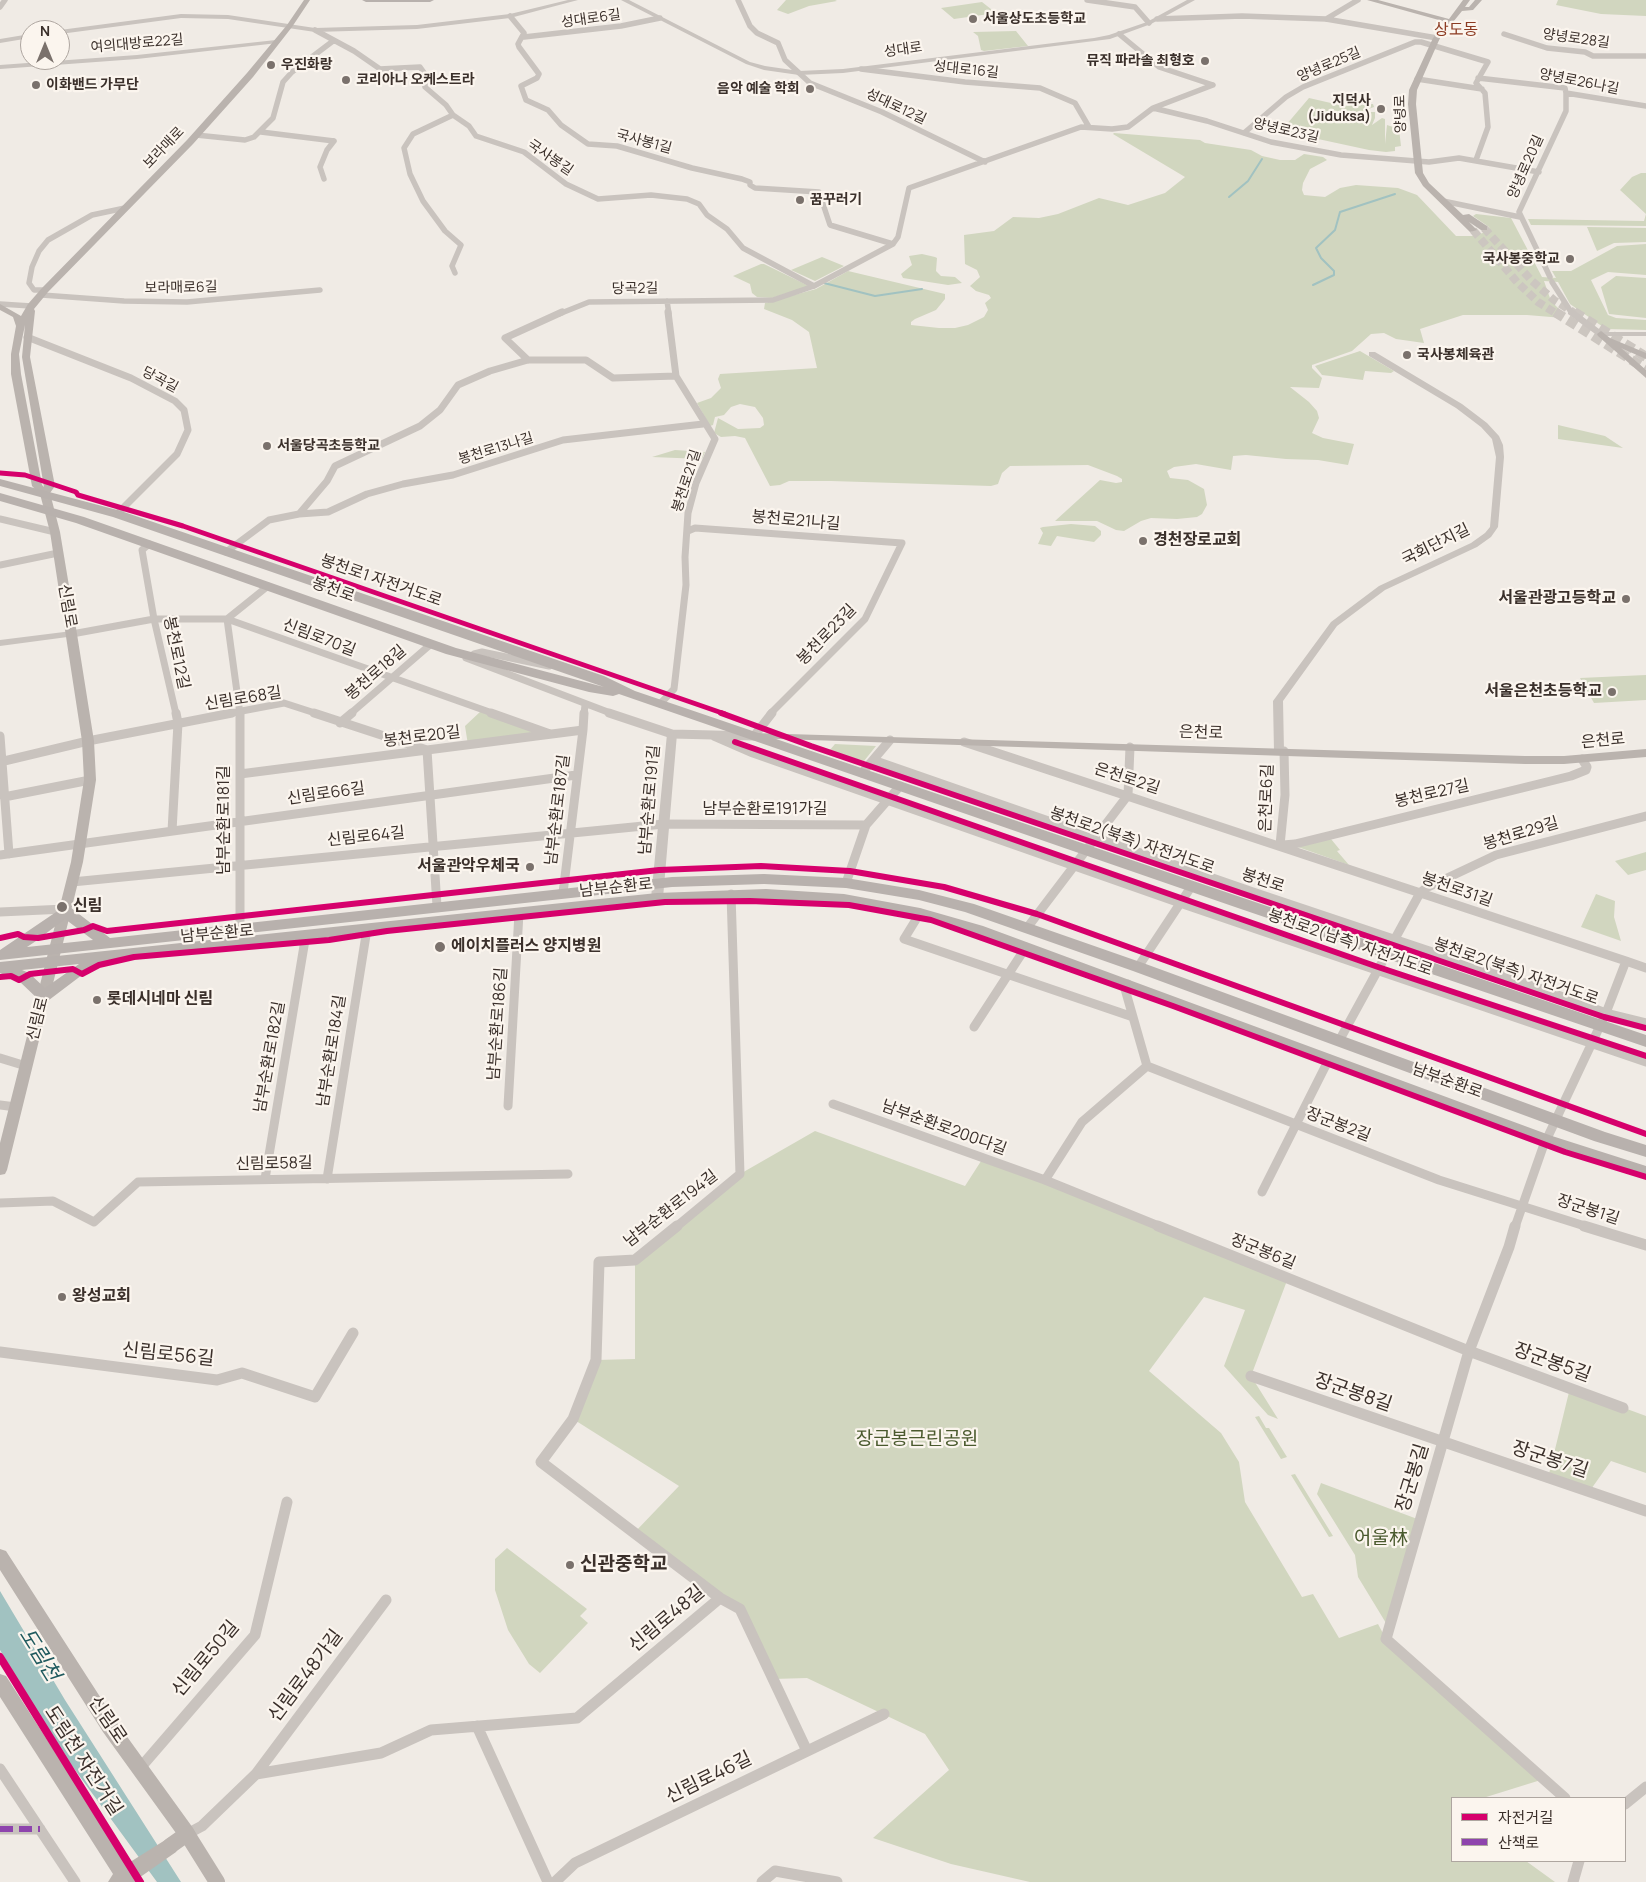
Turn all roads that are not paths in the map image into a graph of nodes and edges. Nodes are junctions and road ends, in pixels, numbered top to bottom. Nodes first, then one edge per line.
1 (5, 0) edge
2 (307, 0) edge
3 (366, 0) edge
4 (430, 0) edge
5 (575, 0) edge
6 (624, 0) edge
7 (738, 0) edge
8 (1087, 0) edge
9 (1192, 0) edge
10 (1358, 0) edge
11 (1370, 0) edge
12 (1456, 0) edge
13 (1468, 0) edge
14 (1479, 0) edge
15 (0, 7) edge
16 (1460, 10) junction
17 (1421, 14) junction
18 (510, 16) junction
19 (660, 18) junction
20 (1157, 19) junction
21 (1326, 19) junction
22 (1450, 21) junction
23 (1149, 23) junction
24 (290, 26) junction
25 (315, 30) junction
26 (70, 31) edge
27 (1119, 34) junction
28 (1504, 34) dead end
29 (524, 37) junction
30 (20, 38) edge
31 (1437, 38) junction
32 (0, 41) edge
33 (333, 41) junction
34 (276, 42) junction
35 (1646, 56) edge
36 (0, 67) edge
37 (861, 69) junction
38 (799, 73) junction
39 (1478, 78) junction
40 (1417, 79) junction
41 (1213, 85) joint
42 (1482, 88) junction
43 (1566, 92) junction
44 (1646, 106) edge
45 (1153, 108) junction
46 (453, 115) junction
47 (1089, 126) junction
48 (261, 132) junction
49 (1244, 133) junction
50 (196, 135) junction
51 (1476, 160) junction
52 (1417, 161) junction
53 (985, 162) junction
54 (1539, 172) junction
55 (324, 178) dead end
56 (909, 188) joint
57 (1445, 201) junction
58 (125, 208) junction
59 (1520, 217) junction
60 (1484, 228) tunnel mouth
61 (1473, 230) tunnel mouth
62 (893, 244) junction
63 (455, 273) dead end
64 (814, 286) junction
65 (320, 290) dead end
66 (43, 292) junction
67 (667, 301) junction
68 (0, 306) edge
69 (31, 306) junction
70 (1571, 312) joint
71 (20, 326) junction
72 (1600, 334) junction
73 (1646, 334) edge
74 (27, 337) junction
75 (1372, 354) dead end
76 (1646, 356) edge
77 (528, 360) junction
78 (1646, 372) edge
79 (676, 376) junction
80 (704, 424) junction
81 (0, 482) edge
82 (45, 493) junction
83 (0, 497) edge
84 (51, 511) junction
85 (117, 514) junction
86 (299, 514) junction
87 (0, 519) edge
88 (688, 531) junction
89 (56, 532) junction
90 (902, 543) joint
91 (149, 544) junction
92 (213, 547) junction
93 (226, 552) junction
94 (58, 553) junction
95 (195, 560) junction
96 (0, 565) edge
97 (277, 570) junction
98 (266, 585) junction
99 (154, 619) junction
100 (227, 619) junction
101 (72, 634) junction
102 (0, 643) edge
103 (431, 644) junction
104 (451, 651) junction
105 (473, 657) junction
106 (494, 669) junction
107 (571, 671) junction
108 (391, 679) junction
109 (630, 694) junction
110 (660, 704) junction
111 (585, 705) junction
112 (240, 711) junction
113 (178, 723) junction
114 (340, 723) junction
115 (583, 730) junction
116 (550, 734) junction
117 (672, 734) junction
118 (0, 736) edge
119 (714, 736) junction
120 (754, 736) junction
121 (890, 740) junction
122 (88, 741) junction
123 (964, 742) junction
124 (1130, 747) junction
125 (426, 750) junction
126 (1281, 751) junction
127 (1646, 753) edge
128 (873, 760) junction
129 (2, 762) edge
130 (1584, 763) junction
131 (862, 773) junction
132 (240, 774) junction
133 (576, 775) junction
134 (90, 780) junction
135 (900, 786) junction
136 (430, 795) junction
137 (1128, 795) junction
138 (4, 797) junction
139 (889, 800) junction
140 (1646, 816) edge
141 (240, 822) junction
142 (664, 824) junction
143 (866, 825) junction
144 (172, 831) junction
145 (570, 833) junction
146 (1096, 838) junction
147 (81, 844) junction
148 (1280, 845) junction
149 (433, 846) junction
150 (1085, 851) junction
151 (5, 855) edge
152 (240, 865) junction
153 (1074, 865) junction
154 (72, 882) junction
155 (846, 884) junction
156 (1191, 887) junction
157 (657, 891) junction
158 (563, 893) junction
159 (1420, 893) junction
160 (731, 894) junction
161 (1180, 903) junction
162 (437, 906) junction
163 (65, 910) junction
164 (0, 912) edge
165 (519, 913) junction
166 (920, 913) junction
167 (1027, 928) junction
168 (240, 929) junction
169 (368, 929) junction
170 (1045, 935) junction
171 (309, 937) junction
172 (1395, 939) junction
173 (1031, 949) junction
174 (107, 950) junction
175 (1386, 954) junction
176 (54, 956) junction
177 (123, 956) dead end
178 (1, 961) edge
179 (1626, 961) junction
180 (1138, 967) junction
181 (1646, 968) edge
182 (1376, 971) junction
183 (1008, 975) junction
184 (1128, 984) junction
185 (44, 996) junction
186 (1133, 1017) junction
187 (1603, 1019) junction
188 (1646, 1023) edge
189 (974, 1027) dead end
190 (1317, 1033) junction
191 (1338, 1041) junction
192 (1646, 1041) edge
193 (1590, 1044) junction
194 (1306, 1049) junction
195 (0, 1058) edge
196 (1329, 1058) junction
197 (1646, 1062) edge
198 (26, 1066) junction
199 (1148, 1066) junction
200 (833, 1104) dead end
201 (0, 1105) edge
202 (508, 1106) dead end
203 (16, 1107) junction
204 (1296, 1125) junction
205 (1551, 1131) junction
206 (1646, 1151) edge
207 (1, 1162) edge
208 (1646, 1172) edge
209 (568, 1174) dead end
210 (326, 1178) junction
211 (265, 1179) junction
212 (1045, 1180) junction
213 (1262, 1192) dead end
214 (0, 1204) edge
215 (1521, 1204) junction
216 (1646, 1244) edge
217 (352, 1333) dead end
218 (1469, 1351) junction
219 (0, 1352) edge
220 (1251, 1376) dead end
221 (1623, 1408) dead end
222 (1443, 1443) junction
223 (286, 1502) dead end
224 (1646, 1511) edge
225 (0, 1556) edge
226 (720, 1598) junction
227 (386, 1600) dead end
228 (0, 1682) edge
229 (884, 1714) dead end
230 (477, 1726) junction
231 (807, 1751) junction
232 (141, 1767) junction
233 (0, 1769) edge
234 (256, 1774) junction
235 (1646, 1786) edge
236 (1564, 1797) edge
237 (1626, 1803) edge
238 (40, 1828) junction
239 (0, 1829) edge
240 (187, 1834) junction
241 (1579, 1862) edge
242 (123, 1880) edge
243 (75, 1882) edge
244 (217, 1882) edge
245 (548, 1882) edge
246 (556, 1882) edge
247 (762, 1882) edge
248 (837, 1882) edge
249 (1573, 1882) edge

1 - 15 street
2 - 24 main road, 보라매로
3 - 4 main road
5 - 18 street
6 - 19 street, 성대로
7 - 38 street, 성대로12길
8 - 23 street
9 - 20 street, 성대로
10 - 21 street
11 - 17 main road
12 - 16 main road
13 - 16 main road, 양녕로
14 - 16 main road
16 - 22 main road, 양녕로
17 - 22 main road
17 - 31 main road
18 - 25 street
18 - 29 street, 국사봉1길
19 - 29 street, 성대로6길
19 - 38 street, 성대로
20 - 21 street
20 - 23 street, 성대로
21 - 31 street
22 - 31 main road, 양녕로
23 - 27 street, 성대로
24 - 25 street, 국사봉길
24 - 26 street, 국사봉길
24 - 34 main road, 보라매로
25 - 33 street, 국사봉길
27 - 37 street, 성대로
27 - 41 street
28 - 35 street, 양녕로28길
29 - 62 street, 국사봉1길
30 - 32 street
31 - 39 street
31 - 40 main road, 양녕로
31 - 49 street, 양녕로25길
33 - 46 street, 국사봉길
33 - 48 street
34 - 36 street, 여의대방로22길
34 - 50 main road, 보라매로
37 - 38 street, 성대로
37 - 47 street, 성대로16길
38 - 53 street, 성대로12길
39 - 42 street
39 - 43 street, 양녕로26나길
40 - 42 street
40 - 52 main road, 양녕로
41 - 45 street
42 - 51 street
43 - 44 street, 양녕로26나길
43 - 54 street, 양녕로20길
45 - 47 street
45 - 49 street, 양녕로23길
46 - 63 street
46 - 64 street, 국사봉길
47 - 53 street
48 - 50 street
48 - 55 street
49 - 52 street, 양녕로23길
50 - 58 main road, 보라매로
51 - 52 street, 양녕로23길
51 - 54 street, 양녕로23길
52 - 57 main road, 양녕로
53 - 56 street
54 - 59 street, 양녕로20길
56 - 62 street
57 - 59 street
57 - 60 main road, 양녕로
57 - 61 main road, 양녕로
58 - 66 main road, 보라매로
58 - 66 street
59 - 70 street, 양녕로20길
62 - 64 street
64 - 67 street, 당곡2길
65 - 66 street, 보라매로6길
66 - 69 main road, 보라매로
67 - 77 street, 당곡2길
67 - 79 street, 봉천로21길
68 - 69 street
68 - 71 main road
69 - 71 main road, 보라매로
69 - 74 main road
70 - 72 street, 양녕로20길
71 - 82 main road, 보라매로
72 - 73 street
72 - 76 main road
72 - 78 main road
74 - 82 main road
74 - 85 street, 당곡길
75 - 126 street, 국회단지길
77 - 79 street
77 - 86 street
79 - 80 street, 봉천로21길
80 - 86 street, 봉천로13나길
80 - 88 street, 봉천로21길
81 - 82 main road, 봉천로
82 - 84 main road, 신림로
82 - 85 main road, 봉천로
83 - 84 main road, 봉천로
84 - 89 main road, 신림로
84 - 91 main road, 봉천로
85 - 92 main road, 봉천로
86 - 93 street, 봉천로13나길
87 - 89 street
88 - 90 street, 봉천로21나길
88 - 110 street, 봉천로21길
89 - 94 main road, 신림로
90 - 120 street, 봉천로23길
91 - 95 main road, 봉천로
91 - 99 street, 봉천로12길
92 - 93 main road, 봉천로
92 - 95 main road
93 - 97 main road, 봉천로
94 - 96 street
94 - 101 main road, 신림로
95 - 98 main road, 봉천로
97 - 98 main road
97 - 107 main road, 봉천로
98 - 100 street
98 - 103 main road, 봉천로
99 - 100 street, 신림로70길
99 - 101 street, 신림로70길
99 - 113 street, 봉천로12길
100 - 108 street, 신림로70길
100 - 112 street, 남부순환로181길
101 - 102 street
101 - 122 main road, 신림로
103 - 104 main road, 봉천로
103 - 108 street, 봉천로18길
104 - 105 main road, 봉천로
104 - 106 street
105 - 106 street
105 - 107 street
105 - 109 main road, 봉천로
106 - 111 street
107 - 109 main road, 봉천로
108 - 114 street, 봉천로18길
108 - 116 street, 신림로70길
109 - 110 main road, 봉천로
110 - 120 main road, 봉천로
111 - 115 street
111 - 117 street
112 - 113 street, 신림로68길
112 - 114 street, 신림로68길
112 - 132 street, 남부순환로181길
113 - 122 street, 신림로68길
113 - 144 street, 봉천로12길
114 - 125 street, 신림로68길
115 - 116 street, 봉천로20길
115 - 133 street, 남부순환로187길
116 - 125 street, 봉천로20길
117 - 119 street
117 - 142 street, 남부순환로191길
118 - 129 street
119 - 120 street
119 - 139 street
120 - 121 main road, 은천로
120 - 131 main road, 봉천로
121 - 123 main road, 은천로
121 - 128 street
122 - 129 street, 신림로68길
122 - 134 main road, 신림로
123 - 124 main road, 은천로
123 - 137 street, 은천로2길
124 - 126 main road, 은천로
124 - 137 street
125 - 132 street, 봉천로20길
125 - 136 street
126 - 130 main road, 은천로
126 - 148 street, 은천로6길
127 - 130 main road, 은천로
128 - 131 street
128 - 146 street, 봉천로
129 - 138 street
130 - 148 street, 봉천로27길
131 - 135 main road, 봉천로
132 - 141 street, 남부순환로181길
133 - 136 street, 신림로66길
133 - 145 street, 남부순환로187길
134 - 138 street
134 - 147 main road, 신림로
135 - 139 street
135 - 150 main road, 봉천로
136 - 141 street, 신림로66길
136 - 149 street
137 - 146 street
137 - 148 street, 은천로2길
138 - 151 street
139 - 143 street
139 - 153 street
140 - 159 street, 봉천로29길
141 - 144 street, 신림로66길
141 - 152 street, 남부순환로181길
142 - 143 street, 남부순환로191가길
142 - 145 street, 신림로64길
142 - 157 street, 남부순환로191길
143 - 155 street
144 - 147 street, 신림로66길
145 - 149 street, 신림로64길
145 - 158 street, 남부순환로187길
146 - 150 street
146 - 172 street, 봉천로
147 - 151 street
147 - 154 main road, 신림로
148 - 159 street, 봉천로31길
149 - 152 street, 신림로64길
149 - 162 street
150 - 153 street
150 - 156 main road, 봉천로
152 - 154 street, 신림로64길
152 - 168 street, 남부순환로181길
153 - 161 street
153 - 167 street
154 - 163 main road, 신림로
155 - 157 main road, 남부순환로
155 - 167 main road, 남부순환로
156 - 161 street
156 - 175 main road, 봉천로
157 - 158 main road, 남부순환로
157 - 160 main road, 남부순환로
157 - 165 main road, 남부순환로
158 - 162 main road, 남부순환로
159 - 172 street
159 - 179 street, 봉천로31길
160 - 166 main road, 남부순환로
160 - 226 street, 남부순환로194길
161 - 180 street
161 - 182 street
162 - 168 main road, 남부순환로
163 - 164 street
163 - 174 main road
163 - 176 main road, 신림로
163 - 178 main road
165 - 169 main road, 남부순환로
165 - 202 street, 남부순환로186길
166 - 173 main road, 남부순환로
166 - 183 street
167 - 170 main road, 남부순환로
168 - 174 main road, 남부순환로
169 - 171 main road, 남부순환로
169 - 210 street, 남부순환로184길
170 - 173 main road
170 - 180 main road, 남부순환로
171 - 174 main road, 남부순환로
171 - 177 street, 남부순환로
171 - 211 street, 남부순환로182길
172 - 175 street
172 - 187 street, 봉천로
173 - 183 street
173 - 184 main road, 남부순환로
174 - 176 main road, 남부순환로
174 - 185 main road
175 - 182 street
175 - 187 main road, 봉천로
176 - 178 main road, 남부순환로
176 - 185 main road, 신림로
178 - 185 main road
179 - 181 street, 봉천로31길
179 - 187 street
180 - 190 main road, 남부순환로
182 - 191 street
182 - 193 street
183 - 186 street
183 - 189 street
184 - 186 street
184 - 194 main road, 남부순환로
185 - 198 main road, 신림로
186 - 199 street
187 - 188 street, 봉천로
187 - 192 main road, 봉천로
187 - 193 street
190 - 191 main road, 남부순환로
190 - 194 main road
191 - 205 main road, 남부순환로
193 - 197 street
193 - 205 street
194 - 196 main road, 남부순환로
195 - 198 street
196 - 204 street
196 - 205 main road, 남부순환로
198 - 203 main road, 신림로
199 - 204 street, 장군봉2길
199 - 212 street
200 - 212 street, 남부순환로200다길
201 - 203 street
203 - 207 main road, 신림로
204 - 213 street
204 - 215 street, 장군봉2길
205 - 206 main road, 남부순환로
205 - 208 main road, 남부순환로
205 - 215 street, 장군봉길
209 - 210 street, 신림로58길
210 - 211 street, 신림로58길
211 - 214 street, 신림로58길
212 - 218 street, 장군봉6길
215 - 216 street, 장군봉1길
215 - 218 street, 장군봉길
217 - 219 street, 신림로56길
218 - 221 street, 장군봉5길
218 - 222 street, 장군봉길
220 - 222 street, 장군봉8길
222 - 224 street, 장군봉7길
222 - 236 street, 장군봉길
223 - 232 street, 신림로50길
225 - 232 main road, 신림로
226 - 230 street, 신림로48길
226 - 231 street, 신림로48길
227 - 234 street, 신림로48가길
228 - 242 main road
229 - 231 street, 신림로46길
230 - 234 street, 신림로48길
230 - 245 street
231 - 246 street, 신림로46길
232 - 240 main road, 신림로
233 - 238 street
234 - 240 street
235 - 237 street
238 - 239 street
238 - 243 street
240 - 242 main road, bridge
240 - 244 main road, 신림로, bridge
241 - 249 street
247 - 248 street

